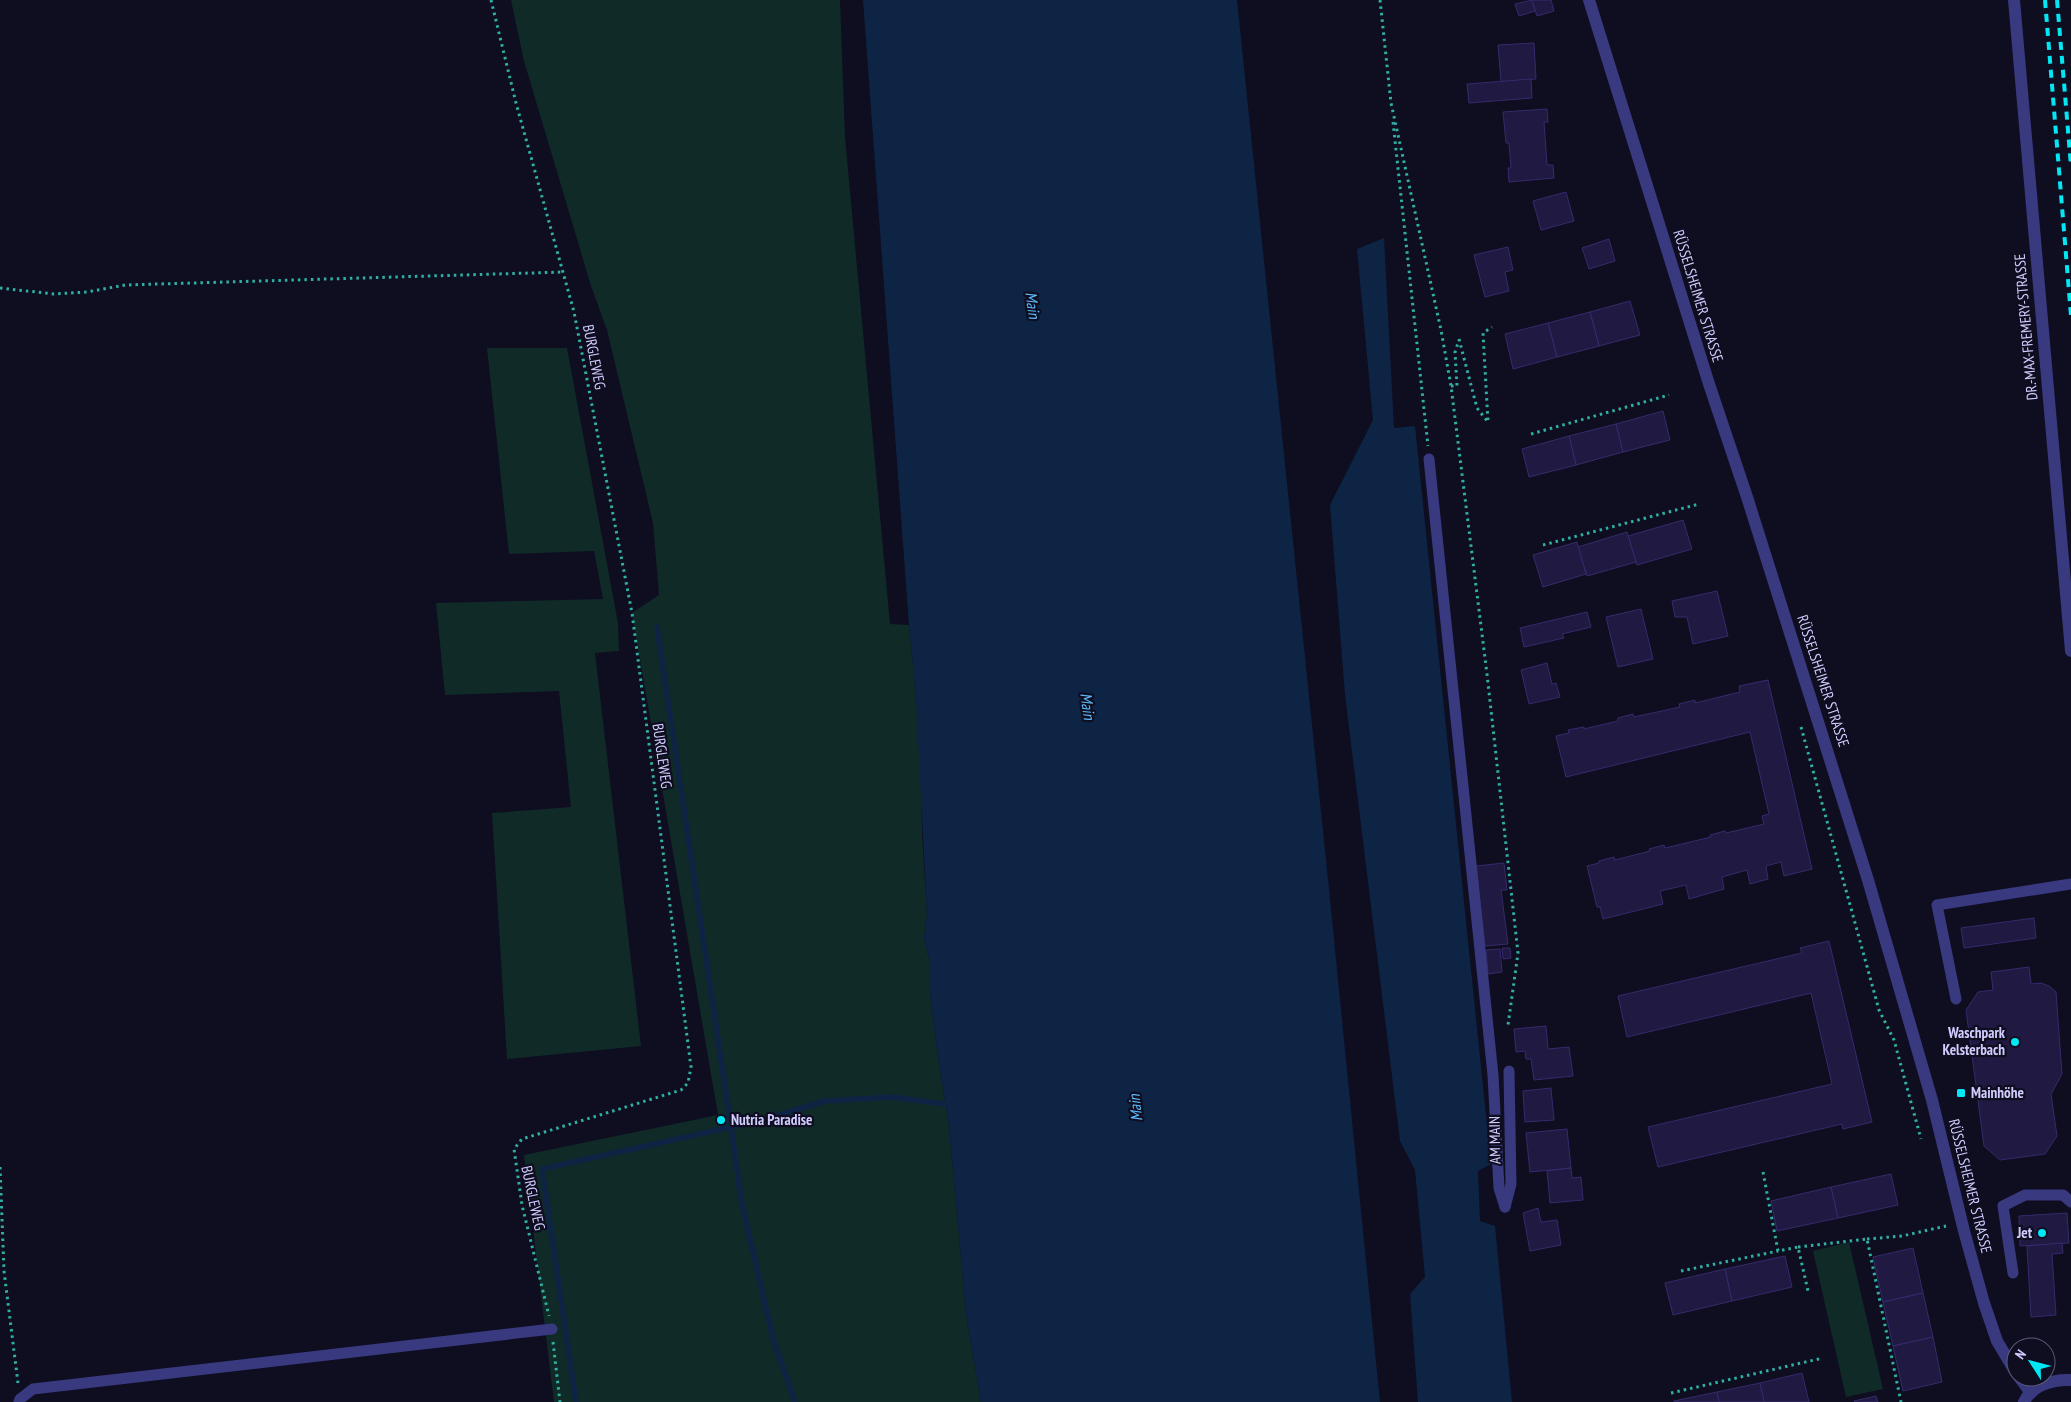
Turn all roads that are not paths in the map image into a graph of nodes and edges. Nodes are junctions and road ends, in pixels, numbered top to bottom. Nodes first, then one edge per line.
1 (1589, 0) edge
2 (2014, 0) edge
3 (1429, 459) road end
4 (2071, 651) edge
5 (2071, 884) edge
6 (1956, 999) dead end
7 (1509, 1070) dead end
8 (2071, 1202) edge
9 (2013, 1273) dead end
10 (552, 1329) road end
11 (2006, 1356) edge
12 (2071, 1380) edge
13 (2027, 1397) edge
14 (20, 1400) edge

1 - 11 street, RÜSSELSHEIMER STRASSE
2 - 4 street, DR.-MAX-FREMERY-STRASSE
3 - 7 lane, AM MAIN
5 - 6 lane
8 - 9 lane
10 - 14 lane
12 - 13 street

